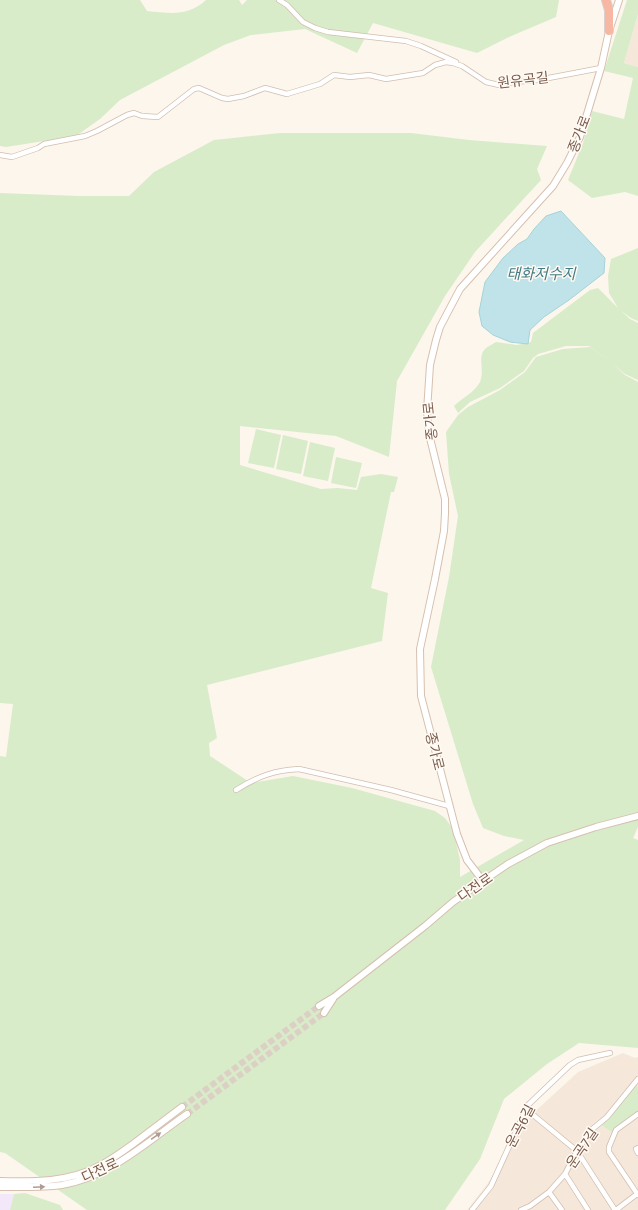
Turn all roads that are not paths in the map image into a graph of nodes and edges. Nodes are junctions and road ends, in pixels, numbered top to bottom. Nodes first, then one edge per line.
1 (279, 0) edge
2 (606, 0) edge
3 (619, 0) edge
4 (609, 31) junction
5 (462, 66) junction
6 (601, 68) junction
7 (0, 155) edge
8 (236, 790) dead end
9 (449, 806) junction
10 (638, 816) edge
11 (483, 881) junction
12 (334, 997) junction
13 (319, 1006) tunnel mouth
14 (324, 1013) tunnel mouth
15 (610, 1053) dead end
16 (638, 1079) edge
17 (182, 1107) tunnel mouth
18 (526, 1108) junction
19 (187, 1114) tunnel mouth
20 (638, 1114) edge
21 (638, 1148) edge
22 (577, 1151) junction
23 (638, 1153) edge
24 (565, 1174) junction
25 (0, 1181) edge
26 (0, 1187) edge
27 (549, 1192) junction
28 (638, 1195) edge
29 (531, 1208) edge
30 (472, 1210) edge
31 (521, 1210) edge
32 (562, 1210) edge
33 (588, 1210) edge
34 (615, 1210) edge

1 - 5 street
2 - 4 highway
3 - 4 main road, 종가로
4 - 6 main road, 종가로
5 - 6 street, 원유곡길
5 - 7 street, 원유곡길
6 - 9 main road, 종가로
8 - 9 street
9 - 11 main road, 종가로
10 - 11 main road, 다전로
11 - 12 main road, 다전로
12 - 13 main road, 다전로
12 - 14 main road, 다전로
15 - 18 street, 운곡6길
16 - 22 street, 운곡7길
17 - 25 main road, 다전로
18 - 22 street
18 - 30 street, 운곡6길
26 -> 19 main road, 다전로
20 - 28 street
21 - 23 street
22 - 24 street, 운곡7길
22 - 34 street
24 - 27 street, 운곡7길
24 - 33 street
27 - 29 street, 운곡7길
27 - 32 street
28 - 34 street
29 - 31 street, 운곡7길

